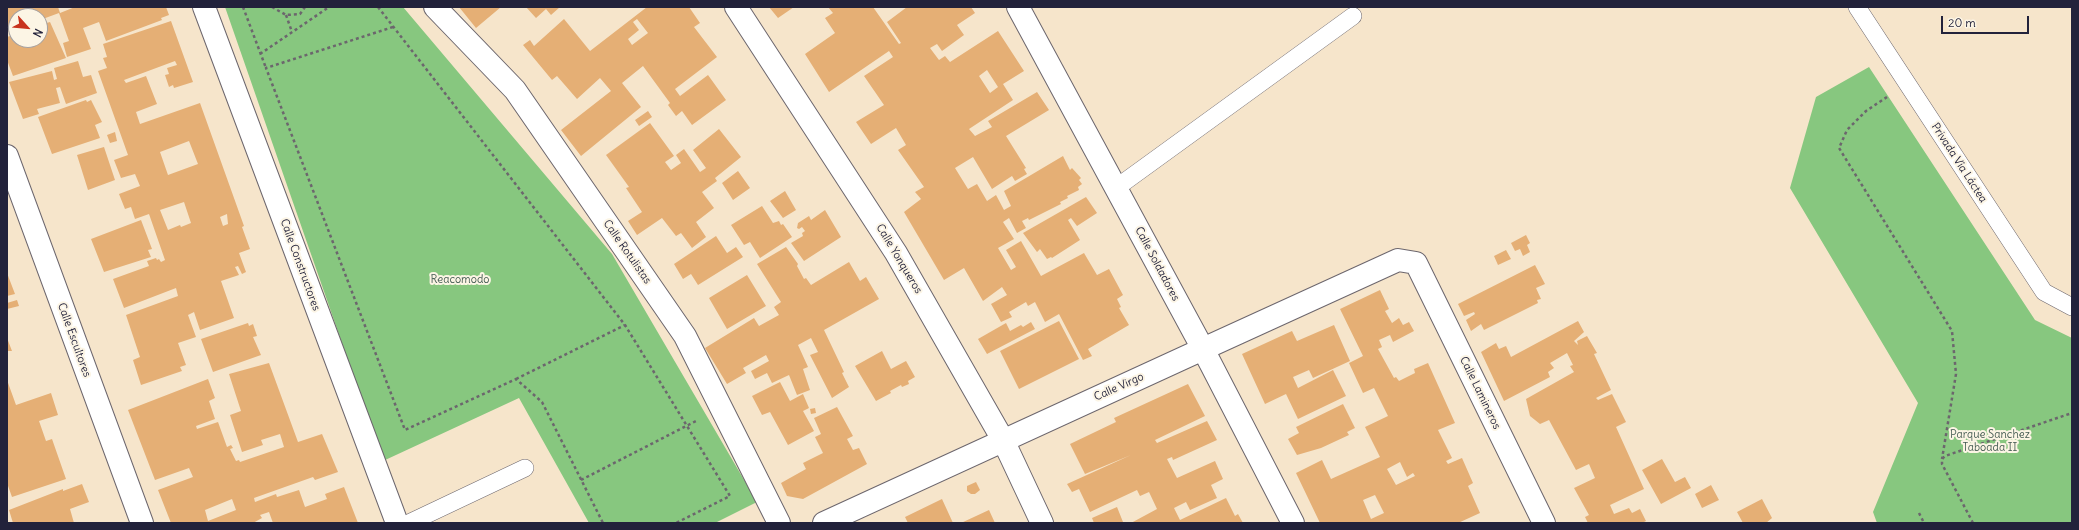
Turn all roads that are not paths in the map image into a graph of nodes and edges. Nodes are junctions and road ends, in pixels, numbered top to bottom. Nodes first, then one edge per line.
1 (204, 7) edge
2 (435, 7) edge
3 (736, 7) edge
4 (1018, 7) edge
5 (1858, 7) edge
6 (1353, 16) dead end
7 (7, 156) edge
8 (1116, 188) junction
9 (1416, 263) joint
10 (2072, 307) edge
11 (1203, 349) junction
12 (1003, 440) junction
13 (525, 468) dead end
14 (142, 523) edge
15 (397, 523) edge
16 (409, 523) edge
17 (779, 523) edge
18 (824, 523) edge
19 (1042, 523) edge
20 (1293, 523) edge
21 (1544, 523) edge

1 - 15 street, Calle Constructores
2 - 17 street, Calle Rotulistas
3 - 12 street, Calle Yonqueros
4 - 8 street, Calle Soldadores
5 - 10 lane, Privada Vía Láctea
6 - 8 lane
7 - 14 street, Calle Escultores
8 - 11 street, Calle Soldadores
9 - 11 street, Calle Virgo
9 - 21 street, Calle Lamineros
11 - 12 street, Calle Virgo
11 - 20 street, Calle Soldadores
12 - 18 street, Calle Virgo
12 - 19 street, Calle Yonqueros
13 - 16 lane

